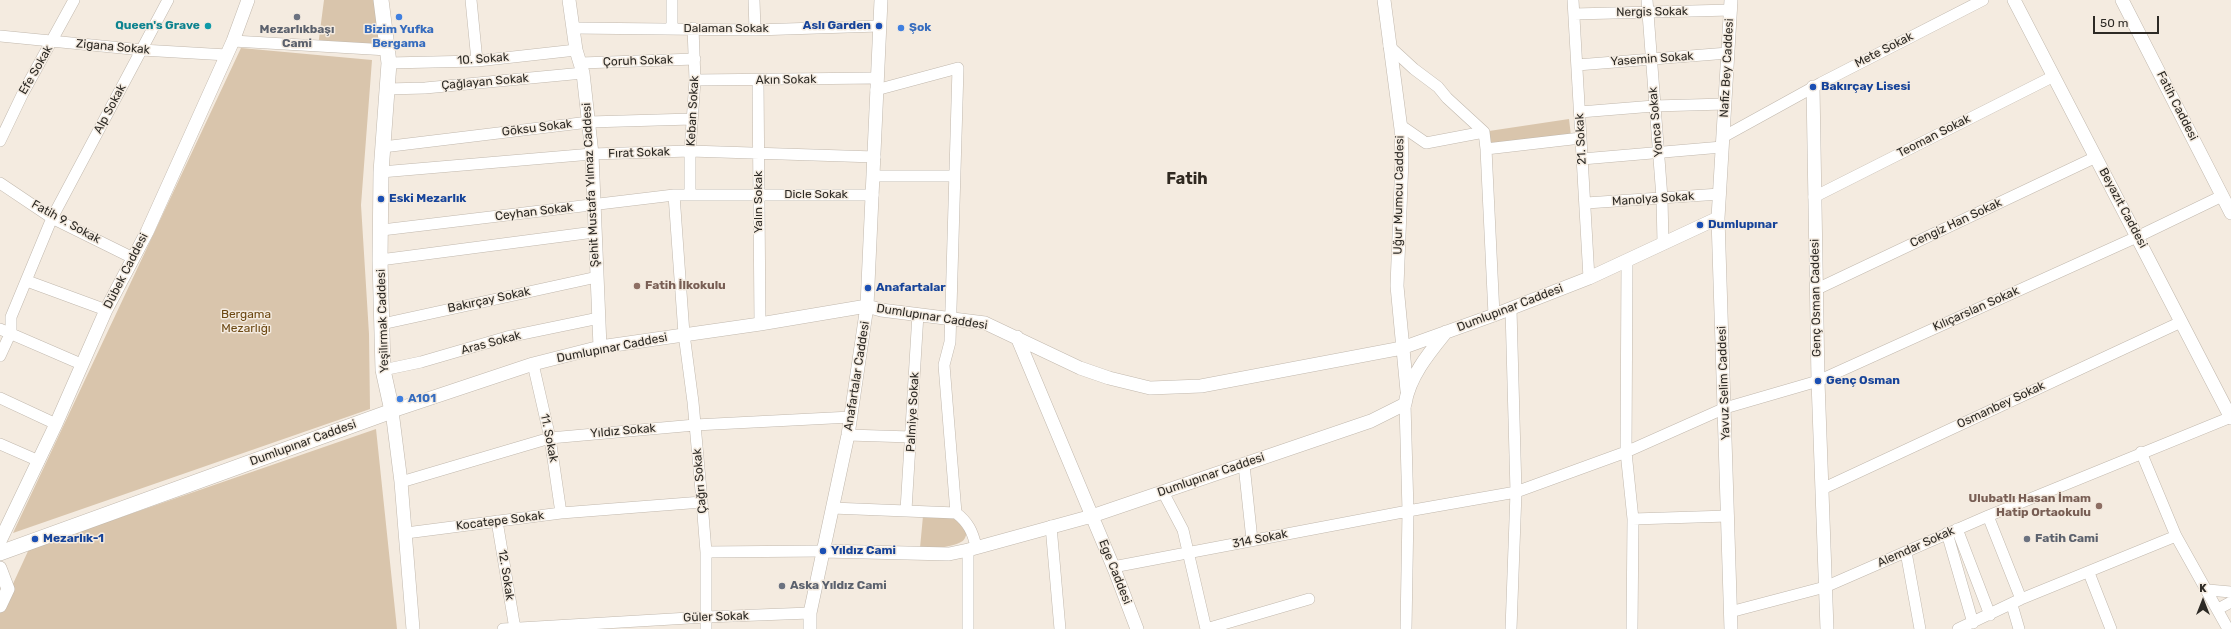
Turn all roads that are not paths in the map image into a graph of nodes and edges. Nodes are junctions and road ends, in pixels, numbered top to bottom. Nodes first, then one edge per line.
1 (74, 0) edge
2 (168, 0) edge
3 (248, 0) edge
4 (471, 0) edge
5 (569, 0) edge
6 (672, 0) edge
7 (754, 0) edge
8 (881, 0) edge
9 (1384, 0) edge
10 (1573, 0) edge
11 (1647, 0) edge
12 (1983, 0) edge
13 (2014, 0) edge
14 (2122, 0) edge
15 (380, 4) edge
16 (1731, 5) edge
17 (1648, 12) junction
18 (1574, 14) junction
19 (879, 26) junction
20 (572, 28) junction
21 (693, 28) junction
22 (672, 29) junction
23 (755, 30) junction
24 (0, 36) edge
25 (233, 41) junction
26 (53, 42) junction
27 (1389, 46) junction
28 (142, 50) junction
29 (576, 50) junction
30 (1728, 53) junction
31 (226, 55) junction
32 (389, 56) junction
33 (695, 59) junction
34 (1651, 59) junction
35 (477, 61) junction
36 (1577, 65) junction
37 (582, 68) junction
38 (2054, 76) junction
39 (695, 80) junction
40 (758, 80) junction
41 (876, 84) junction
42 (1813, 87) junction
43 (387, 89) junction
44 (1725, 104) junction
45 (1654, 106) junction
46 (1580, 112) junction
47 (692, 119) junction
48 (589, 122) junction
49 (1400, 125) junction
50 (1484, 132) junction
51 (1581, 138) junction
52 (0, 141) edge
53 (1723, 142) junction
54 (383, 147) junction
55 (1486, 150) junction
56 (690, 151) junction
57 (1658, 153) junction
58 (592, 154) junction
59 (759, 155) junction
60 (875, 157) junction
61 (2096, 157) junction
62 (1582, 160) junction
63 (381, 172) junction
64 (874, 176) junction
65 (954, 176) junction
66 (1, 188) edge
67 (690, 194) junction
68 (1720, 194) junction
69 (674, 195) junction
70 (758, 195) junction
71 (873, 195) junction
72 (2222, 196) junction
73 (1814, 197) junction
74 (1662, 198) junction
75 (1586, 203) junction
76 (593, 205) junction
77 (2231, 213) edge
78 (52, 218) junction
79 (1718, 218) junction
80 (382, 230) junction
81 (594, 232) junction
82 (2139, 236) junction
83 (1663, 243) junction
84 (133, 258) junction
85 (380, 260) junction
86 (1626, 261) junction
87 (597, 277) junction
88 (1589, 278) junction
89 (27, 281) junction
90 (1817, 289) junction
91 (867, 306) junction
92 (1511, 308) junction
93 (106, 310) junction
94 (918, 314) junction
95 (1494, 315) junction
96 (599, 318) junction
97 (951, 318) junction
98 (2181, 322) junction
99 (382, 324) junction
100 (760, 324) junction
101 (5, 331) edge
102 (1446, 332) junction
103 (684, 334) junction
104 (1017, 337) junction
105 (600, 348) junction
106 (1402, 348) junction
107 (0, 356) edge
108 (81, 364) junction
109 (533, 364) junction
110 (383, 370) junction
111 (1818, 381) junction
112 (0, 398) edge
113 (1406, 398) junction
114 (1725, 408) junction
115 (392, 411) junction
116 (851, 417) junction
117 (2231, 417) edge
118 (56, 424) junction
119 (695, 425) junction
120 (848, 435) junction
121 (911, 437) junction
122 (550, 438) junction
123 (0, 444) edge
124 (1626, 452) junction
125 (2141, 452) junction
126 (39, 461) junction
127 (1244, 465) junction
128 (401, 482) junction
129 (1822, 489) junction
130 (1163, 492) junction
131 (1516, 492) junction
132 (702, 502) junction
133 (832, 508) junction
134 (906, 510) junction
135 (1408, 510) junction
136 (561, 513) junction
137 (956, 513) junction
138 (1092, 516) junction
139 (1728, 516) junction
140 (1988, 516) junction
141 (1633, 519) junction
142 (497, 521) junction
143 (1051, 526) junction
144 (1952, 531) junction
145 (406, 533) junction
146 (2176, 536) junction
147 (1252, 540) junction
148 (0, 541) edge
149 (972, 548) junction
150 (823, 551) junction
151 (706, 552) junction
152 (1906, 552) junction
153 (0, 553) edge
154 (1188, 553) junction
155 (1113, 566) junction
156 (0, 568) edge
157 (2089, 573) junction
158 (1825, 587) junction
159 (4, 588) edge
160 (2208, 590) junction
161 (2231, 592) edge
162 (1309, 599) dead end
163 (2016, 602) junction
164 (2231, 602) edge
165 (0, 606) edge
166 (2218, 609) junction
167 (1730, 612) junction
168 (810, 613) junction
169 (1990, 615) junction
170 (706, 616) junction
171 (1973, 623) junction
172 (413, 629) edge
173 (511, 629) edge
174 (706, 629) edge
175 (810, 629) edge
176 (968, 629) edge
177 (1060, 629) edge
178 (1137, 629) edge
179 (1206, 629) edge
180 (1406, 629) edge
181 (1511, 629) edge
182 (1632, 629) edge
183 (1731, 629) edge
184 (1827, 629) edge
185 (1920, 629) edge
186 (1958, 629) edge
187 (2019, 629) edge
188 (2111, 629) edge
189 (2228, 629) edge

1 - 26 street, Efe Sokak
2 - 28 street, Alp Sokak
3 - 25 street, Dübek Caddesi
4 - 35 street
5 - 20 street, Şehit Mustafa Yılmaz Caddesi
6 - 22 street
7 - 23 street
8 - 19 street, Anafartalar Caddesi
9 - 27 street, Uğur Mumcu Caddesi
10 - 18 street, 21. Sokak
11 - 17 street, Yonca Sokak
12 - 42 street, Mete Sokak
13 - 38 street, Beyazıt Caddesi
14 - 72 street, Fatih Caddesi
15 - 32 main road, Yeşilırmak Caddesi
16 - 17 street, Nergis Sokak
16 - 30 street, Nafiz Bey Caddesi
17 - 18 street, Nergis Sokak
17 - 34 street, Yonca Sokak
18 - 36 street, 21. Sokak
19 - 23 street, Dalaman Sokak
19 - 41 street, Anafartalar Caddesi
20 - 22 street, Dalaman Sokak
20 - 29 street, Şehit Mustafa Yılmaz Caddesi
21 - 22 street, Dalaman Sokak
21 - 23 street, Dalaman Sokak
21 - 33 street, Keban Sokak
24 - 26 street, Zigana Sokak
25 - 31 street, Dübek Caddesi
25 - 32 street, 10. Sokak
26 - 28 street, Zigana Sokak
26 - 52 street, Efe Sokak
27 - 49 street, Uğur Mumcu Caddesi
27 - 50 street
28 - 31 street, Zigana Sokak
28 - 78 street, Alp Sokak
29 - 35 street, 10. Sokak
29 - 37 street, Şehit Mustafa Yılmaz Caddesi
30 - 34 street, Yasemin Sokak
30 - 44 street, Nafiz Bey Caddesi
31 - 84 street, Dübek Caddesi
32 - 35 street, 10. Sokak
32 - 43 main road, Yeşilırmak Caddesi
33 - 37 street, Çoruh Sokak
33 - 39 street, Keban Sokak
34 - 36 street, Yasemin Sokak
34 - 45 street, Yonca Sokak
36 - 46 street, 21. Sokak
37 - 43 street, Çağlayan Sokak
37 - 48 street, Şehit Mustafa Yılmaz Caddesi
38 - 61 street, Beyazıt Caddesi
38 - 73 street, Teoman Sokak
39 - 40 street, Akın Sokak
39 - 47 street, Keban Sokak
40 - 41 street, Akın Sokak
40 - 59 street, Yalın Sokak
41 - 60 street, Anafartalar Caddesi
41 - 65 street, Akın Sokak
42 - 53 street, Mete Sokak
42 - 73 street, Genç Osman Caddesi
43 - 54 main road, Yeşilırmak Caddesi
44 - 45 street
44 - 53 street, Nafiz Bey Caddesi
45 - 46 street
45 - 57 street, Yonca Sokak
46 - 51 street, 21. Sokak
47 - 48 street, Göksu Sokak
47 - 56 street, Keban Sokak
48 - 54 street, Göksu Sokak
48 - 58 street, Şehit Mustafa Yılmaz Caddesi
49 - 50 street
49 - 106 street, Uğur Mumcu Caddesi
50 - 55 street
51 - 55 street
51 - 62 street, 21. Sokak
53 - 57 street
53 - 68 street, Yavuz Selim Caddesi
54 - 63 main road, Yeşilırmak Caddesi
55 - 95 street
56 - 58 street, Fırat Sokak
56 - 59 street, Fırat Sokak
56 - 67 street, Keban Sokak
57 - 62 street
57 - 74 street, Yonca Sokak
58 - 63 street, Fırat Sokak
58 - 76 street, Şehit Mustafa Yılmaz Caddesi
59 - 60 street, Fırat Sokak
59 - 70 street, Yalın Sokak
60 - 64 street, Anafartalar Caddesi
61 - 82 street, Beyazıt Caddesi
61 - 90 street, Cengiz Han Sokak
62 - 75 street, 21. Sokak
63 - 80 main road, Yeşilırmak Caddesi
64 - 65 street
64 - 71 street, Anafartalar Caddesi
65 - 97 street
66 - 78 street, Fatih 9. Sokak
67 - 69 street, Ceyhan Sokak
67 - 70 street, Ceyhan Sokak
68 - 74 street, Manolya Sokak
68 - 79 street, Yavuz Selim Caddesi
69 - 76 street, Ceyhan Sokak
69 - 103 street, Çağrı Sokak
70 - 71 street, Dicle Sokak
70 - 100 street, Yalın Sokak
71 - 91 street, Anafartalar Caddesi
72 - 77 street, Fatih Caddesi
72 - 82 street, Kılıçarslan Sokak
73 - 90 street, Genç Osman Caddesi
74 - 75 street, Manolya Sokak
74 - 83 street, Yonca Sokak
75 - 88 street, 21. Sokak
76 - 80 street, Ceyhan Sokak
76 - 81 street, Şehit Mustafa Yılmaz Caddesi
78 - 84 street, Fatih 9. Sokak
78 - 89 street, Alp Sokak
79 - 83 street, Dumlupınar Caddesi
79 - 114 street, Yavuz Selim Caddesi
80 - 85 main road, Yeşilırmak Caddesi
81 - 85 street
81 - 87 street, Şehit Mustafa Yılmaz Caddesi
82 - 98 street, Beyazıt Caddesi
82 - 111 street, Kılıçarslan Sokak
83 - 86 street, Dumlupınar Caddesi
84 - 93 street, Dübek Caddesi
85 - 99 main road, Yeşilırmak Caddesi
86 - 88 street, Dumlupınar Caddesi
86 - 124 street
87 - 96 street, Şehit Mustafa Yılmaz Caddesi
87 - 99 street, Bakırçay Sokak
88 - 92 street, Dumlupınar Caddesi
89 - 93 street
89 - 101 street, Alp Sokak
90 - 111 street, Genç Osman Caddesi
91 - 94 street, Dumlupınar Caddesi
91 - 100 street, Dumlupınar Caddesi
91 - 116 street, Anafartalar Caddesi
92 - 95 street, Dumlupınar Caddesi
92 - 131 street
93 - 108 street, Dübek Caddesi
94 - 97 street, Dumlupınar Caddesi
94 - 121 street, Palmiye Sokak
95 - 102 street, Dumlupınar Caddesi
96 - 105 street, Şehit Mustafa Yılmaz Caddesi
96 - 110 street, Aras Sokak
97 - 104 street, Dumlupınar Caddesi
97 - 137 street
98 - 117 street, Beyazıt Caddesi
98 - 129 street, Osmanbey Sokak
99 - 110 main road, Yeşilırmak Caddesi
100 - 103 street, Dumlupınar Caddesi
101 - 107 street, Alp Sokak
101 - 108 street
102 - 106 street, Dumlupınar Caddesi
102 - 113 street, Dumlupınar Caddesi
103 - 105 street, Dumlupınar Caddesi
103 - 119 street, Çağrı Sokak
104 - 106 street, Dumlupınar Caddesi
104 - 138 street
105 - 109 street, Dumlupınar Caddesi
106 - 113 street, Uğur Mumcu Caddesi
108 - 118 street, Dübek Caddesi
109 - 115 street, Dumlupınar Caddesi
109 - 122 street, 11. Sokak
110 - 115 main road, Yeşilırmak Caddesi
111 - 114 street, Kılıçarslan Sokak
111 - 129 street, Genç Osman Caddesi
112 - 118 street
113 - 127 street, Dumlupınar Caddesi
113 - 135 street
114 - 124 street, Kılıçarslan Sokak
114 - 139 street, Yavuz Selim Caddesi
115 - 128 street, Yeşilırmak Caddesi
115 - 153 main road, Dumlupınar Caddesi
116 - 119 street, Yıldız Sokak
116 - 120 street, Anafartalar Caddesi
117 - 125 street, Alemdar Sokak
118 - 126 street, Dübek Caddesi
119 - 122 street, Yıldız Sokak
119 - 132 street, Çağrı Sokak
120 - 121 street
120 - 133 street, Anafartalar Caddesi
121 - 134 street, Palmiye Sokak
122 - 128 street, Yıldız Sokak
122 - 136 street, 11. Sokak
123 - 126 street
124 - 131 street, Kılıçarslan Sokak
124 - 141 street
125 - 140 street, Alemdar Sokak
125 - 146 street
126 - 148 street, Dübek Caddesi
127 - 130 street, Dumlupınar Caddesi
127 - 147 street
128 - 145 street, Yeşilırmak Caddesi
129 - 158 street, Genç Osman Caddesi
130 - 138 street, Dumlupınar Caddesi
130 - 154 street
131 - 135 street, 314 Sokak
131 - 181 street
132 - 136 street, Kocatepe Sokak
132 - 151 street, Çağrı Sokak
133 - 134 street
133 - 150 street, Anafartalar Caddesi
134 - 137 street
135 - 147 street, 314 Sokak
135 - 180 street
136 - 142 street, Kocatepe Sokak
137 - 149 street
138 - 143 street, Dumlupınar Caddesi
138 - 155 street, Ege Caddesi
139 - 141 street
139 - 167 street, Yavuz Selim Caddesi
140 - 144 street, Alemdar Sokak
140 - 163 street
141 - 182 street
142 - 145 street, Kocatepe Sokak
142 - 173 street, 12. Sokak
143 - 149 street, Dumlupınar Caddesi
143 - 177 street
144 - 152 street, Alemdar Sokak
144 - 169 street
144 - 171 street
145 - 172 street, Yeşilırmak Caddesi
146 - 157 street
146 - 160 street
147 - 154 street, 314 Sokak
149 - 150 street, Dumlupınar Caddesi
149 - 176 street
150 - 151 street
150 - 168 street, Anafartalar Caddesi
151 - 170 street, Çağrı Sokak
152 - 158 street, Alemdar Sokak
152 - 185 street
154 - 155 street, 314 Sokak
154 - 179 street
155 - 178 street, Ege Caddesi
156 - 159 street
157 - 163 street
157 - 188 street
158 - 167 street, Alemdar Sokak
158 - 184 street, Genç Osman Caddesi
159 - 165 street
160 - 161 street
160 - 166 street
162 - 179 street
163 - 169 street
163 - 187 street
164 - 166 street
166 - 189 street
167 - 183 street, Yavuz Selim Caddesi
168 - 170 street, Güler Sokak
168 - 175 street, Anafartalar Caddesi
169 - 171 street
170 - 173 street, Güler Sokak
170 - 174 street, Çağrı Sokak
171 - 186 street

